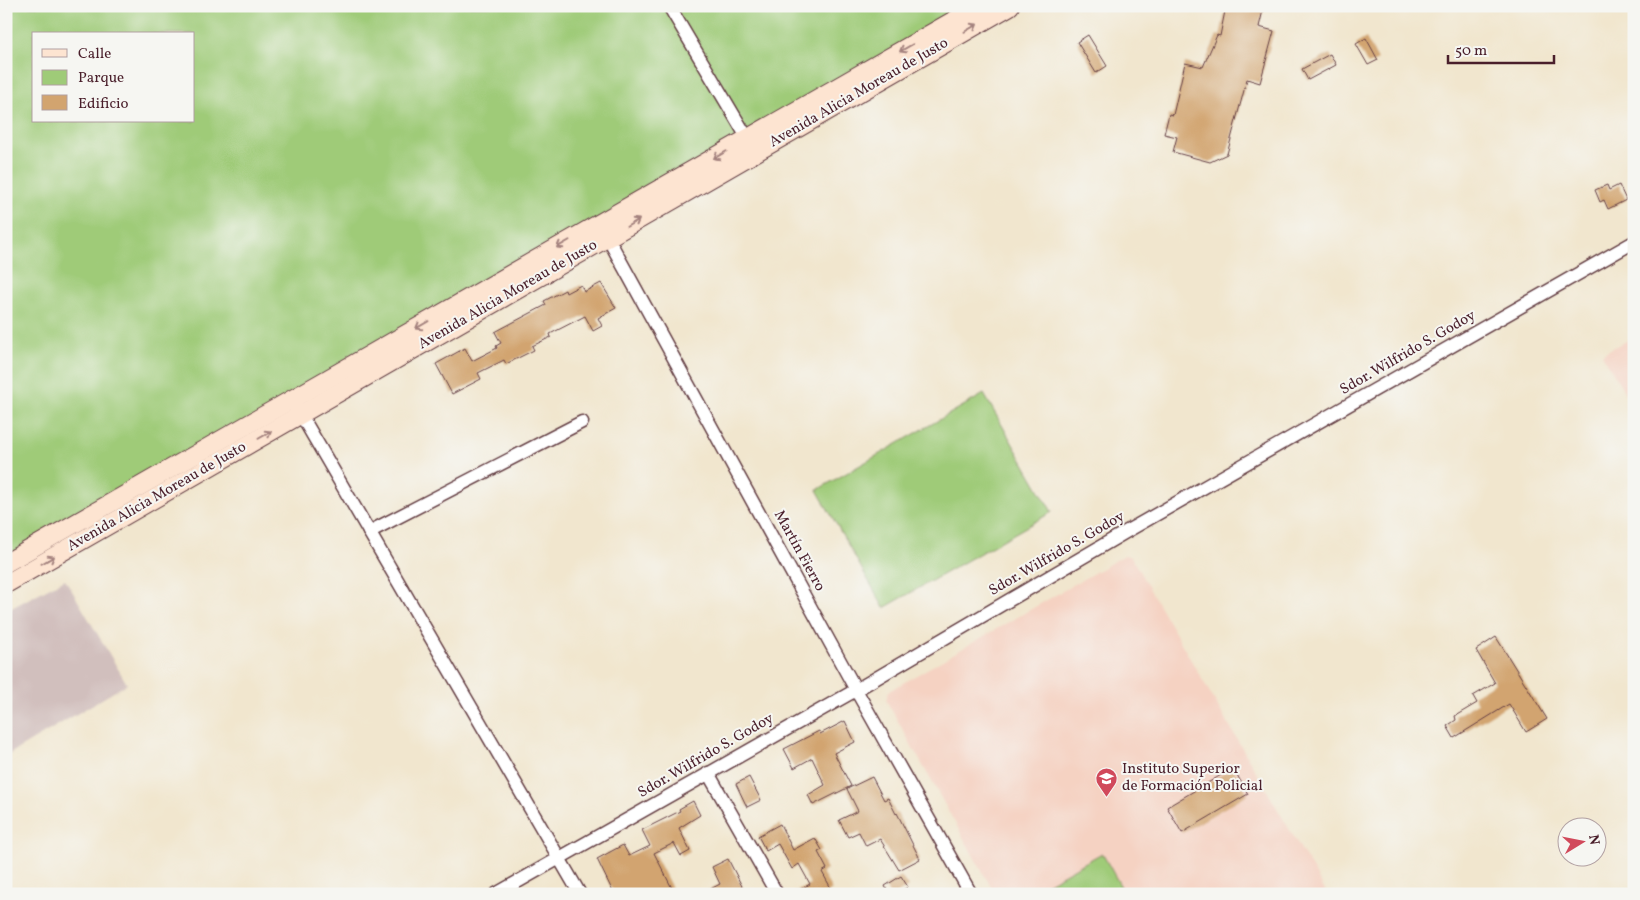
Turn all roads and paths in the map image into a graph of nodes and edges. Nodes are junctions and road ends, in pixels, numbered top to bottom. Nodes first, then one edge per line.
1 (669, 6) edge
2 (979, 6) edge
3 (1010, 6) edge
4 (748, 139) junction
5 (604, 230) junction
6 (1634, 242) edge
7 (296, 407) junction
8 (582, 422) dead end
9 (369, 532) junction
10 (6, 563) edge
11 (6, 584) edge
12 (856, 690) junction
13 (708, 774) junction
14 (560, 859) junction
15 (496, 894) edge
16 (580, 894) edge
17 (777, 894) edge
18 (972, 894) edge

1 - 4 street
2 -> 4 main road, Avenida Alicia Moreau de Justo
5 -> 3 main road, Avenida Alicia Moreau de Justo
4 -> 5 main road, Avenida Alicia Moreau de Justo
5 - 7 main road, Avenida Alicia Moreau de Justo
5 - 12 street, Martín Fierro
6 - 12 street, Sdor. Wilfrido S. Godoy
7 - 9 street
7 - 10 main road, Avenida Alicia Moreau de Justo
11 -> 7 main road, Avenida Alicia Moreau de Justo
8 - 9 street
9 - 14 street
12 - 13 street, Sdor. Wilfrido S. Godoy
12 - 18 street, Martín Fierro
13 - 14 street, Sdor. Wilfrido S. Godoy
13 - 17 street
14 - 15 street, Sdor. Wilfrido S. Godoy
14 - 16 street

